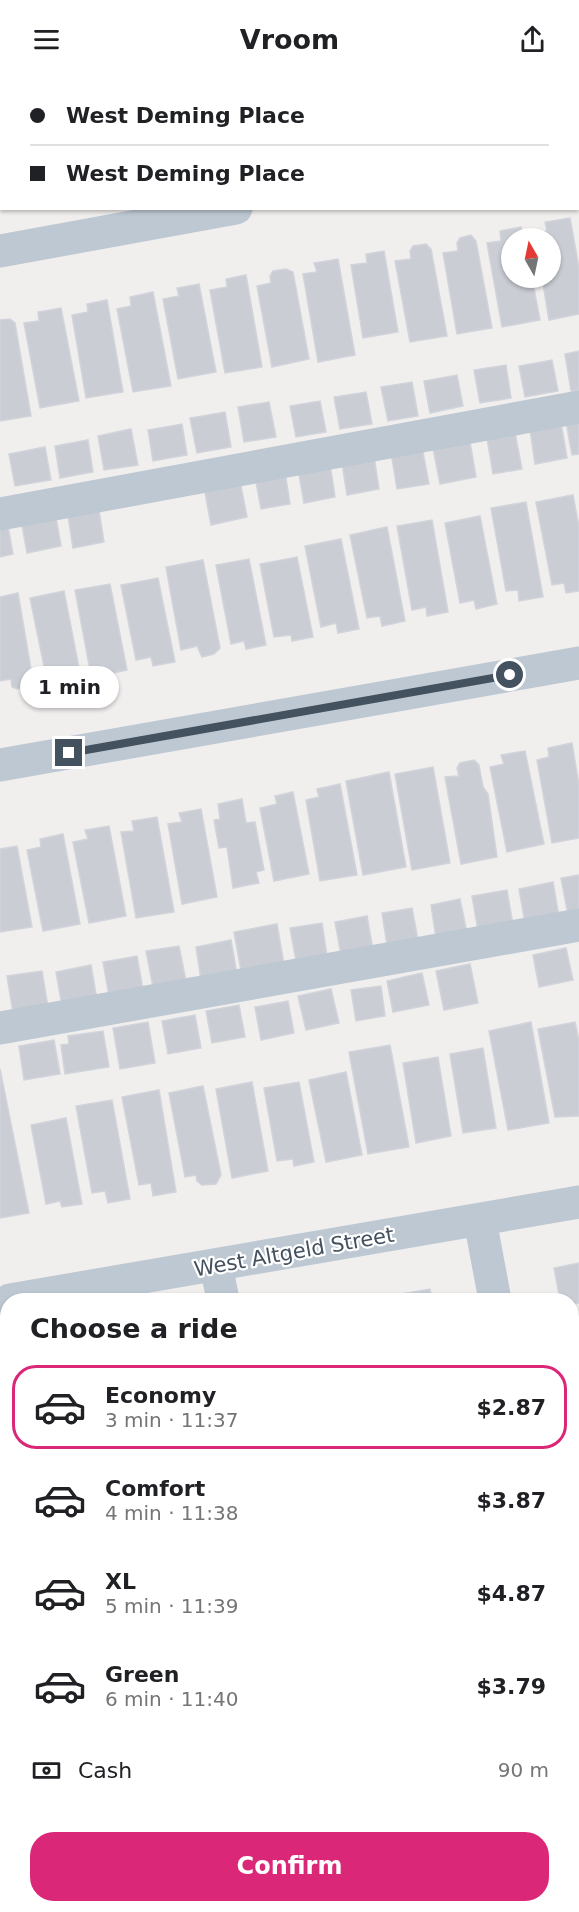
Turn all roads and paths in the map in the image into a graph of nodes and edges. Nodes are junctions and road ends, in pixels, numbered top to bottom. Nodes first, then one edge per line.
1 (225, 210) edge
2 (0, 251) edge
3 (579, 407) edge
4 (0, 514) edge
5 (579, 663) edge
6 (0, 765) edge
7 (579, 925) edge
8 (0, 1028) edge
9 (579, 1202) edge
10 (480, 1220) junction
11 (216, 1265) junction
12 (55, 1293) edge
13 (222, 1293) edge
14 (494, 1293) edge

1 - 2 street
3 - 4 street
5 - 6 street
7 - 8 street
9 - 10 street, West Altgeld Street
10 - 11 street, West Altgeld Street
10 - 14 street
11 - 12 street, West Altgeld Street
11 - 13 street

